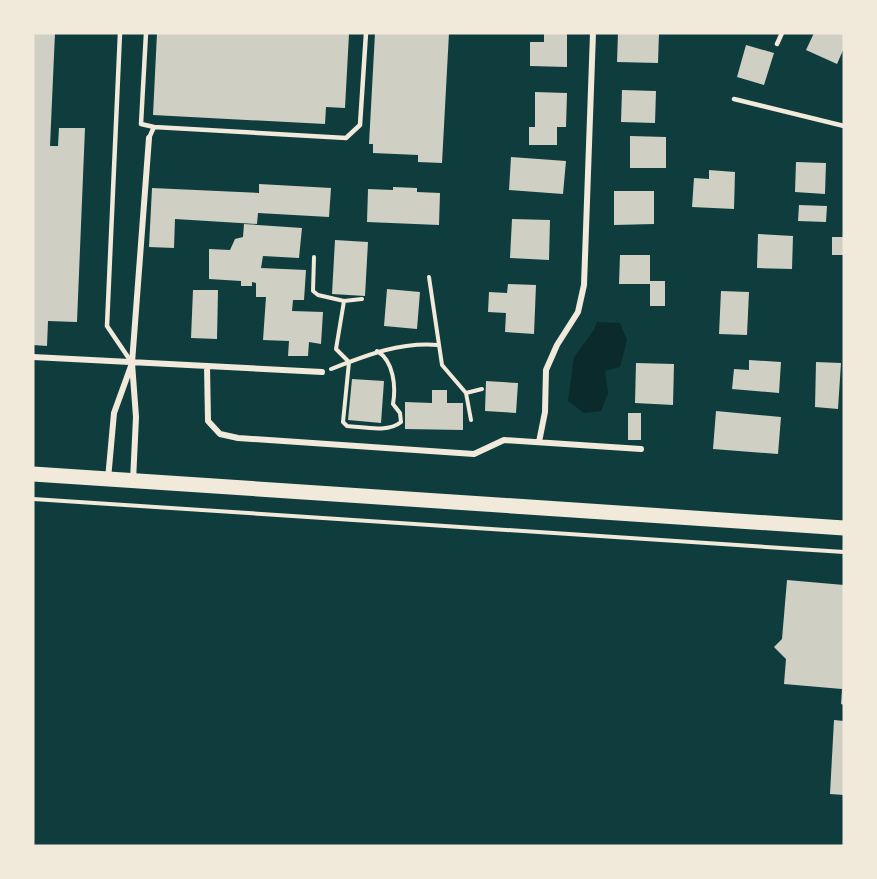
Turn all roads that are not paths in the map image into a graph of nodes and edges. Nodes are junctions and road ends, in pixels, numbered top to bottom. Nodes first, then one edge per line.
1 (120, 33) edge
2 (146, 33) edge
3 (366, 33) edge
4 (593, 33) edge
5 (782, 33) edge
6 (777, 44) dead end
7 (734, 99) dead end
8 (844, 126) edge
9 (154, 127) junction
10 (149, 138) joint
11 (33, 357) edge
12 (132, 363) junction
13 (207, 366) junction
14 (322, 372) road end
15 (539, 442) junction
16 (641, 448) dead end
17 (33, 474) edge
18 (108, 479) junction
19 (133, 481) junction
20 (844, 528) edge

1 - 12 lane
2 - 9 lane
3 - 9 lane
4 - 15 street
5 - 6 lane
7 - 8 lane
9 - 10 lane
10 - 12 street
11 - 12 street
12 - 13 street
12 - 18 street
12 - 19 street
13 - 14 street
13 - 15 street
15 - 16 street
17 - 18 main road
18 - 19 main road
19 - 20 main road

